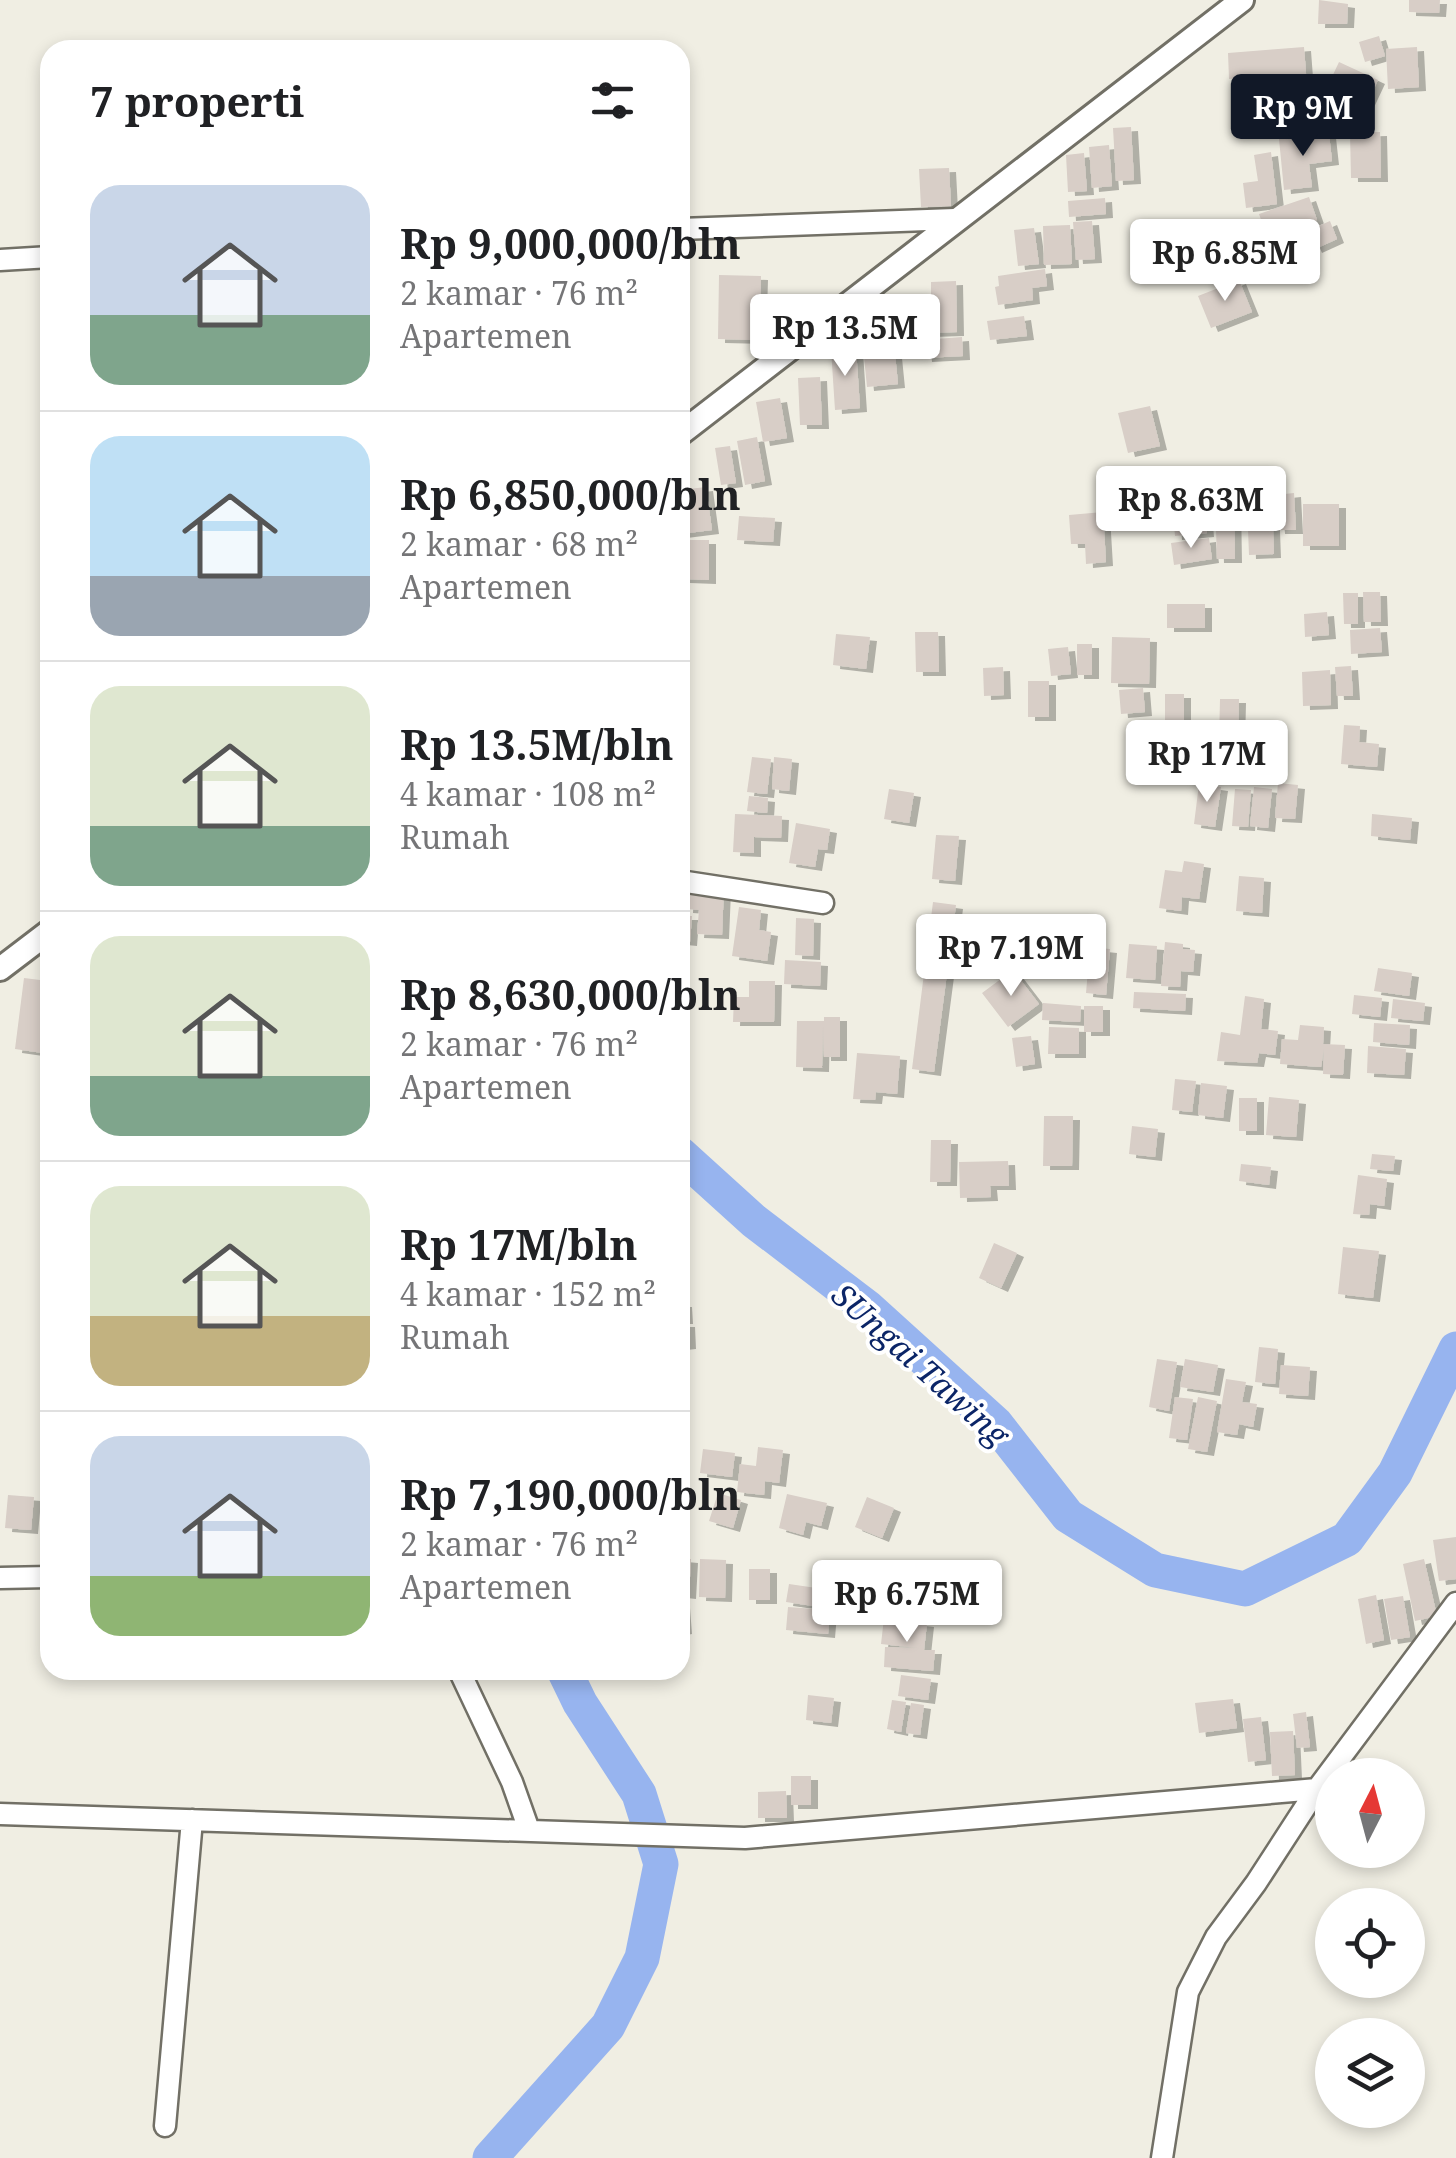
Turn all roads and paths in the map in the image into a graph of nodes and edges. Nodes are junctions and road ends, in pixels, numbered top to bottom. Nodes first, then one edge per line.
1 (1242, 0) edge
2 (955, 219) junction
3 (690, 229) edge
4 (40, 258) edge
5 (0, 260) edge
6 (690, 426) edge
7 (690, 883) edge
8 (823, 902) dead end
9 (40, 939) edge
10 (0, 970) edge
11 (40, 1577) edge
12 (0, 1578) edge
13 (1456, 1603) edge
14 (464, 1680) edge
15 (1341, 1758) edge
16 (1315, 1789) edge
17 (1315, 1794) edge
18 (0, 1814) edge
19 (192, 1820) junction
20 (529, 1830) junction
21 (165, 2126) dead end
22 (1162, 2158) edge

1 - 2 street
2 - 3 street
2 - 6 street
4 - 5 street
7 - 8 street
9 - 10 street
11 - 12 street
13 - 15 street
14 - 20 street
16 - 20 street
17 - 22 street
18 - 19 street
19 - 20 street
19 - 21 street

